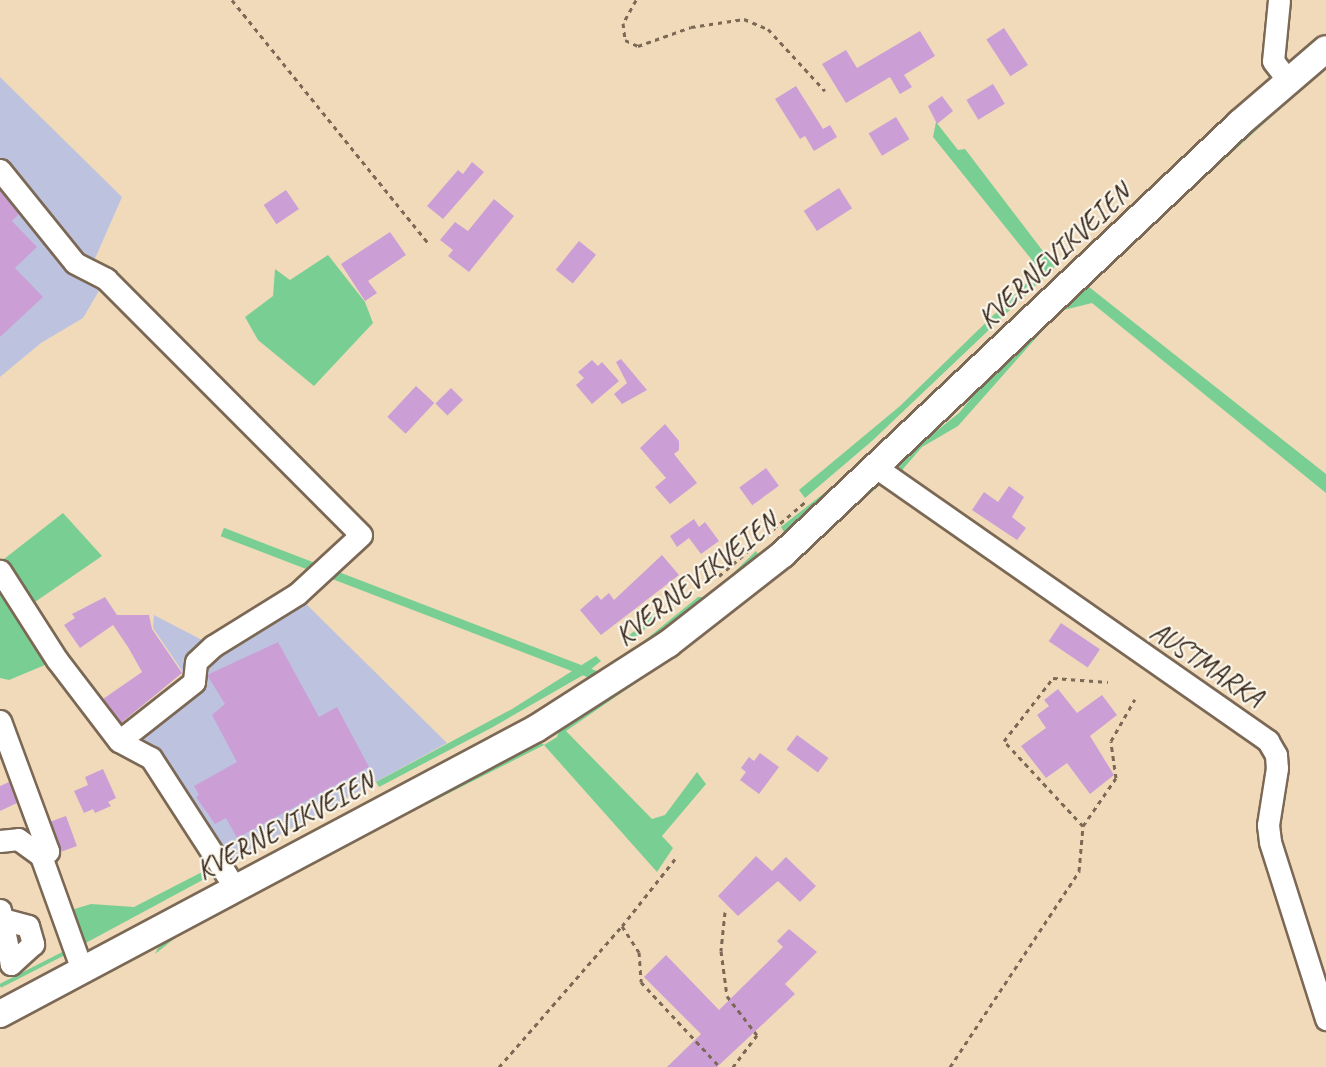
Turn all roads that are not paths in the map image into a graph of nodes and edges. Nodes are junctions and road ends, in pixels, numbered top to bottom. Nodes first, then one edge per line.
1 (1279, 0) edge
2 (1326, 49) edge
3 (1288, 80) junction
4 (0, 170) edge
5 (877, 468) junction
6 (0, 571) edge
7 (0, 720) edge
8 (118, 741) junction
9 (0, 841) edge
10 (41, 856) junction
11 (235, 888) junction
12 (82, 970) junction
13 (0, 1014) edge
14 (1326, 1018) edge

1 - 3 street
2 - 3 main road, KVERNEVIKVEIEN
3 - 5 main road, KVERNEVIKVEIEN
4 - 8 street
5 - 11 main road, KVERNEVIKVEIEN
5 - 14 street, AUSTMARKA
6 - 8 street
7 - 10 street
8 - 11 street
9 - 10 street
10 - 12 street
11 - 12 main road, KVERNEVIKVEIEN
12 - 13 main road, KVERNEVIKVEIEN

